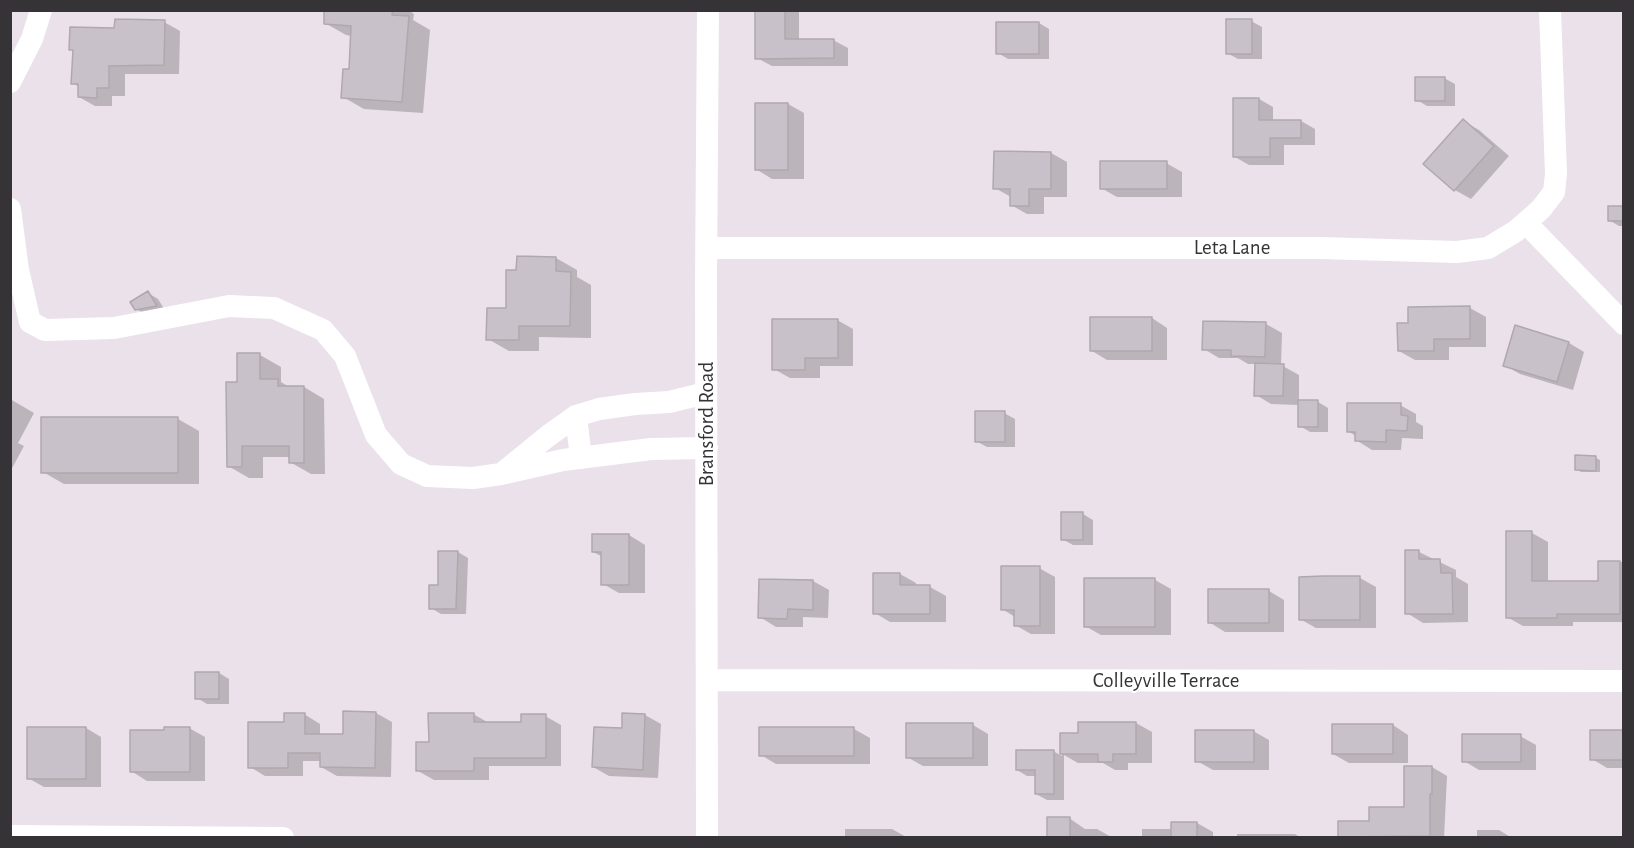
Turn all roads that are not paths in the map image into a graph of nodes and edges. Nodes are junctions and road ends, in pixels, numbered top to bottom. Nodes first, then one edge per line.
1 (41, 10) edge
2 (708, 10) edge
3 (1550, 10) edge
4 (10, 82) edge
5 (10, 209) edge
6 (1526, 223) junction
7 (707, 248) junction
8 (1623, 324) edge
9 (706, 393) junction
10 (576, 416) junction
11 (707, 448) junction
12 (581, 458) junction
13 (501, 474) junction
14 (708, 680) junction
15 (1623, 681) edge
16 (10, 836) edge
17 (283, 837) edge
18 (707, 837) edge

1 - 4 street
2 - 7 street, Bransford Road
3 - 6 street, Leta Lane
5 - 13 street
6 - 7 street, Leta Lane
6 - 8 street
7 - 9 street, Bransford Road
9 - 10 street
9 - 11 street, Bransford Road
10 - 12 street
10 - 13 street
11 - 12 street
11 - 14 street, Bransford Road
12 - 13 street
14 - 15 street, Colleyville Terrace
14 - 18 street, Bransford Road
16 - 17 street

